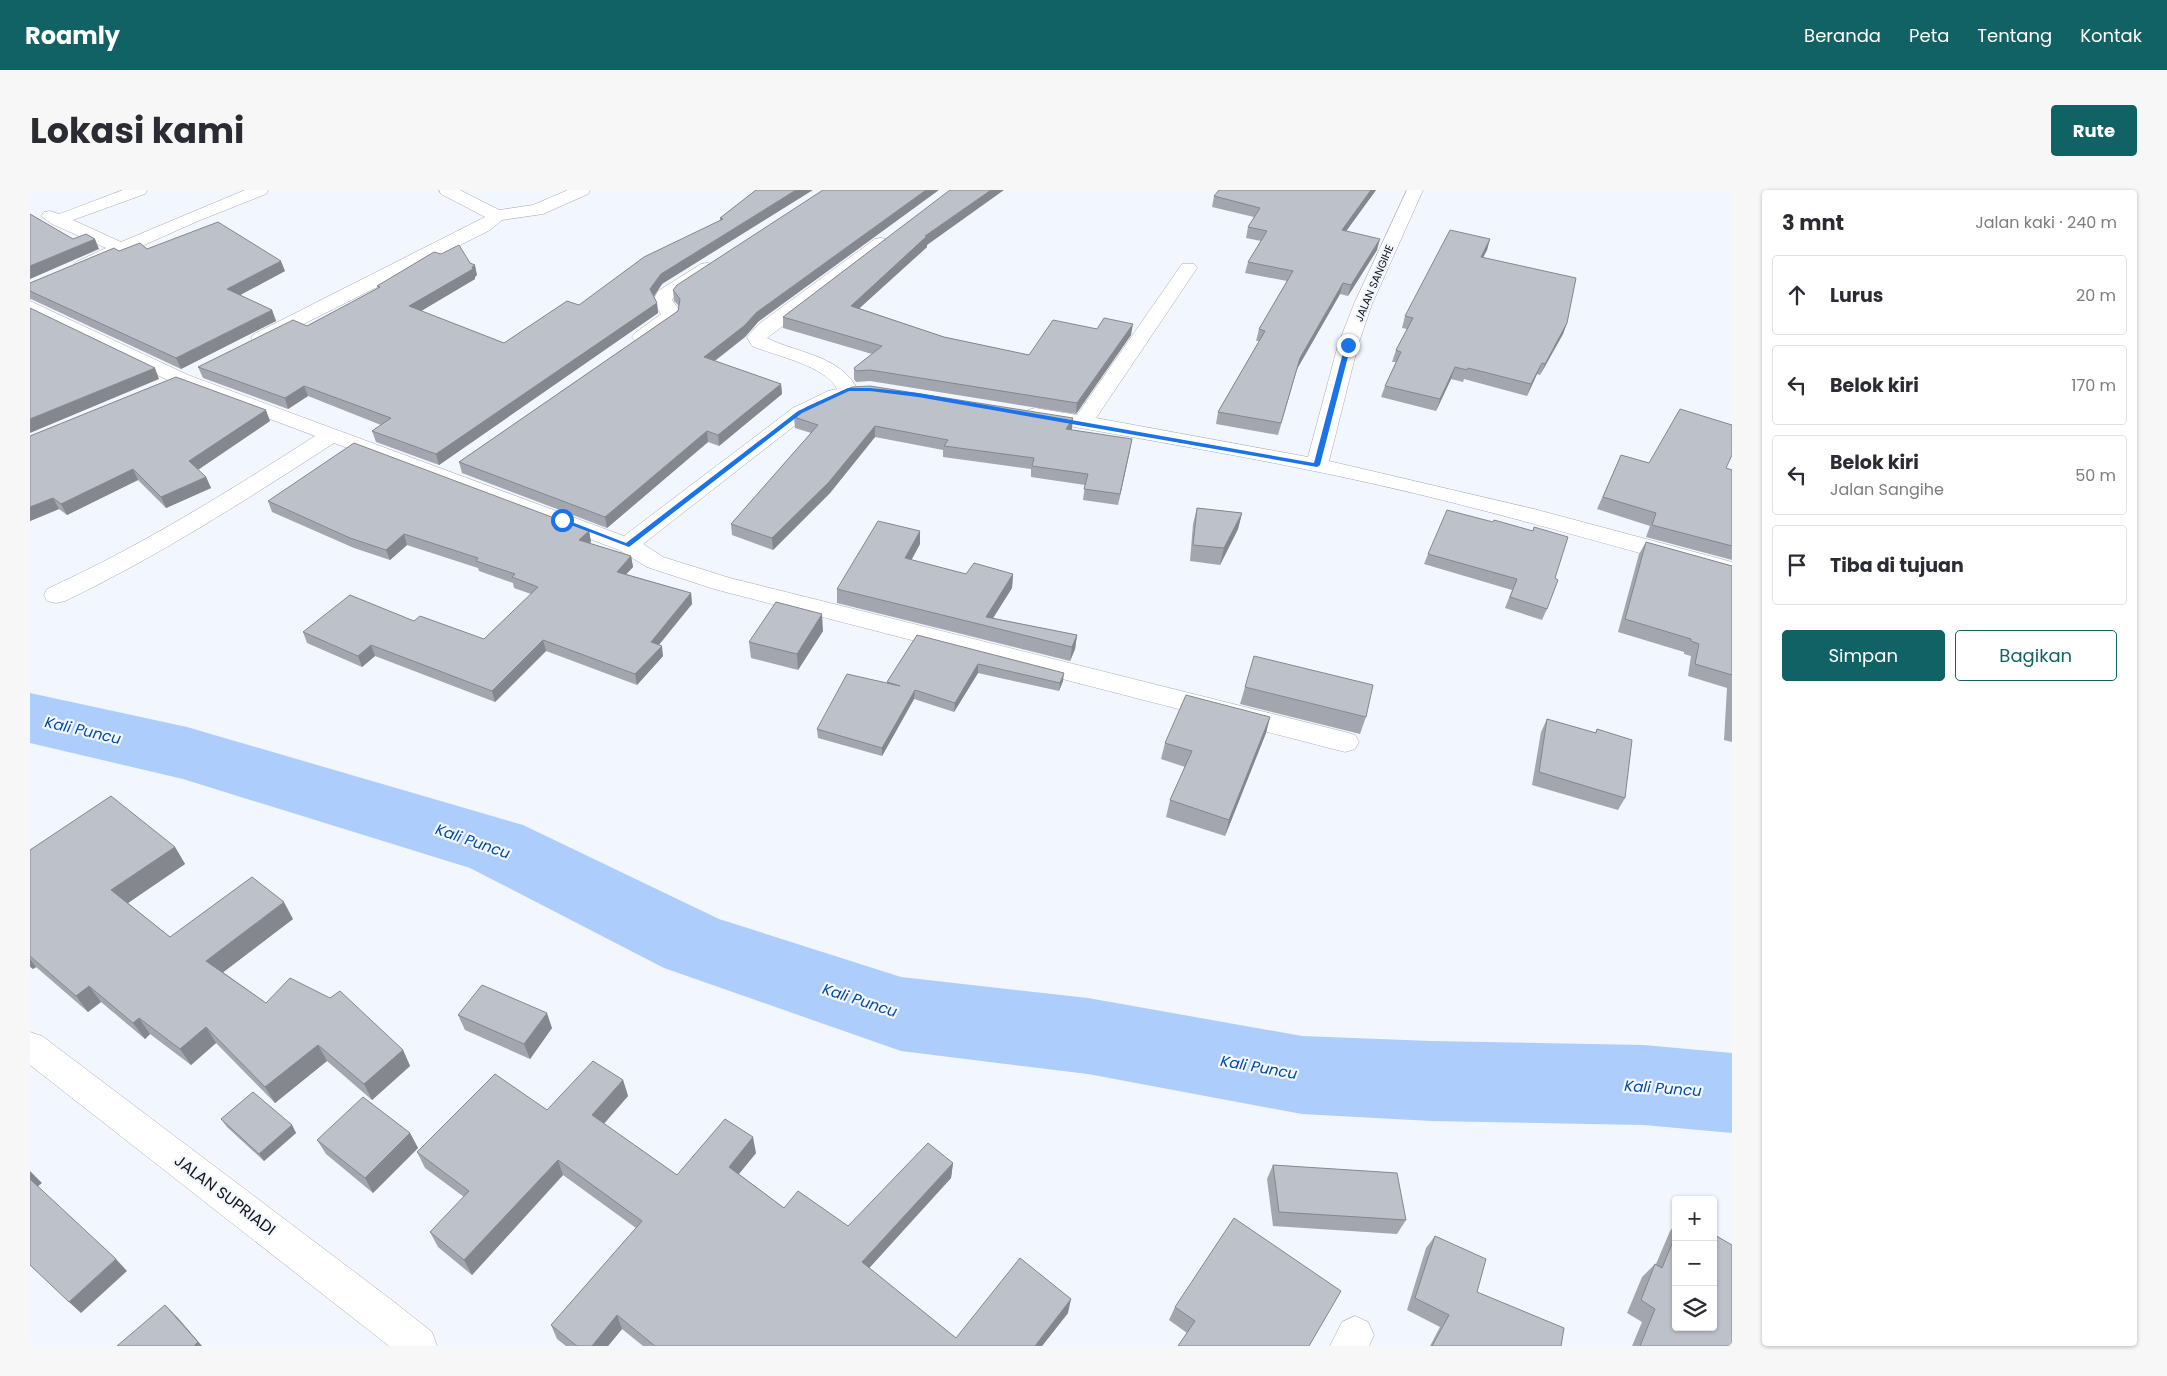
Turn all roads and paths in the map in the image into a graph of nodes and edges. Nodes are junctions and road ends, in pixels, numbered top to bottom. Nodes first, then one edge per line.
1 (139, 190) edge
2 (260, 190) edge
3 (447, 190) edge
4 (582, 190) edge
5 (1415, 190) edge
6 (497, 216) junction
7 (898, 230) edge
8 (120, 248) junction
9 (719, 260) edge
10 (1188, 268) dead end
11 (69, 271) edge
12 (30, 307) edge
13 (241, 348) edge
14 (625, 349) edge
15 (189, 374) junction
16 (870, 389) edge
17 (154, 390) edge
18 (848, 390) junction
19 (1018, 412) edge
20 (1082, 423) junction
21 (330, 436) junction
22 (1317, 465) junction
23 (627, 546) junction
24 (1732, 570) edge
25 (56, 595) dead end
26 (1345, 742) dead end
27 (30, 1046) edge
28 (418, 1346) edge

1 - 8 street
2 - 8 street
3 - 6 street
4 - 6 street
5 - 22 street, JALAN SANGIHE
6 - 13 street
7 - 18 street
8 - 11 street
9 - 14 street
10 - 20 street
12 - 15 street
15 - 17 street
15 - 21 street
16 - 18 street
18 - 23 street
19 - 20 street
20 - 22 street
21 - 23 street
21 - 25 street
22 - 24 street
23 - 26 street
27 - 28 street, JALAN SUPRIADI

